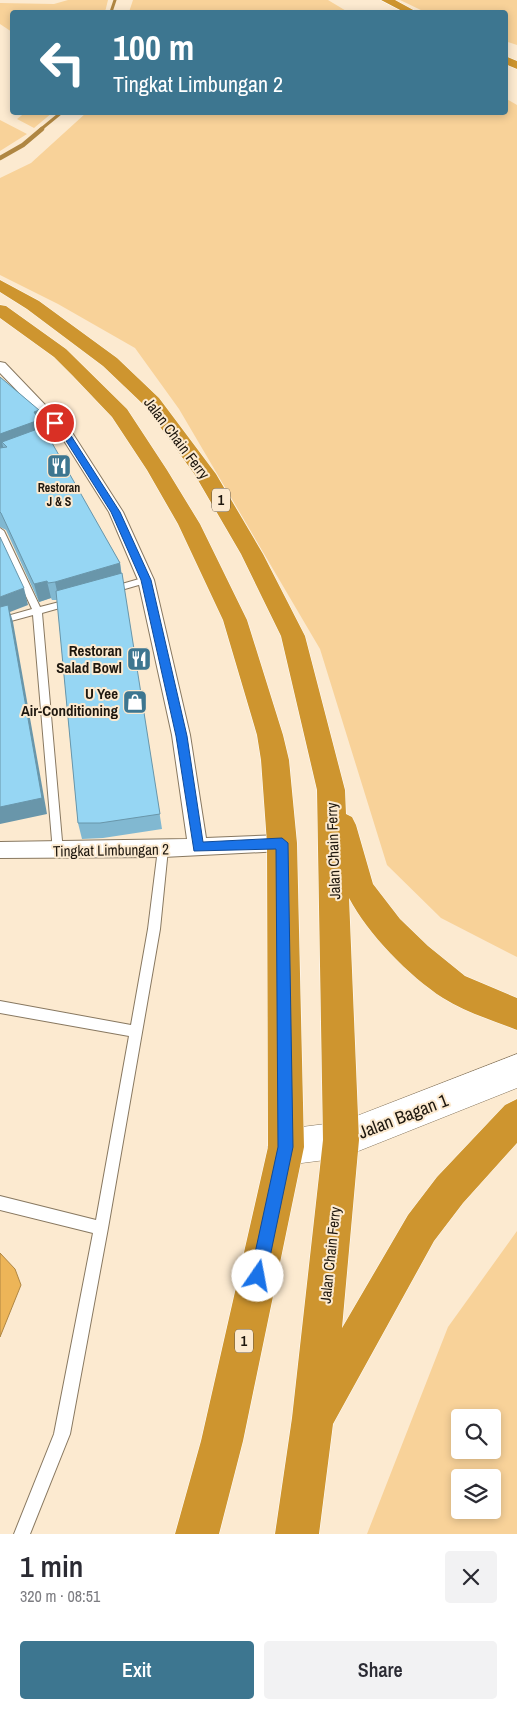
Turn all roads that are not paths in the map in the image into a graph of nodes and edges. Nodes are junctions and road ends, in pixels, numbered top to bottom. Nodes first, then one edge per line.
1 (386, 0) edge
2 (373, 4) dead end
3 (385, 10) edge
4 (408, 10) edge
5 (0, 285) edge
6 (0, 310) edge
7 (0, 366) edge
8 (66, 434) junction
9 (33, 446) edge
10 (0, 531) edge
11 (146, 580) junction
12 (101, 593) edge
13 (83, 598) edge
14 (37, 611) junction
15 (0, 620) edge
16 (331, 790) junction
17 (282, 843) junction
18 (198, 848) junction
19 (0, 850) edge
20 (163, 850) junction
21 (58, 852) junction
22 (0, 1007) edge
23 (517, 1014) edge
24 (135, 1031) junction
25 (517, 1071) edge
26 (517, 1117) edge
27 (341, 1140) junction
28 (286, 1147) junction
29 (0, 1203) edge
30 (101, 1228) junction
31 (313, 1418) junction
32 (22, 1534) edge
33 (197, 1534) edge
34 (297, 1534) edge

1 - 4 highway
2 - 3 highway
5 - 16 highway, Jalan Chain Ferry / 1
6 - 17 highway, Jalan Chain Ferry / 1
7 - 8 street
8 - 9 lane
8 - 11 street
10 - 14 lane
11 - 12 lane
11 - 18 street
13 - 14 lane
14 - 15 lane
14 - 21 lane
16 - 23 highway
16 - 27 highway, Jalan Chain Ferry / 1
17 - 18 street, Tingkat Limbungan 2
17 - 28 highway, Jalan Chain Ferry / 1
18 - 20 street, Tingkat Limbungan 2
19 - 21 street, Tingkat Limbungan 2
20 - 21 street, Tingkat Limbungan 2
20 - 24 lane
22 - 24 lane
24 - 30 lane
25 - 27 street, Jalan Bagan 1
26 - 31 highway
27 - 28 street, Jalan Bagan 1
27 - 31 highway, Jalan Chain Ferry / 1
28 - 33 highway, Jalan Chain Ferry / 1
29 - 30 lane
30 - 32 lane
31 - 34 highway, Jalan Chain Ferry / 1

